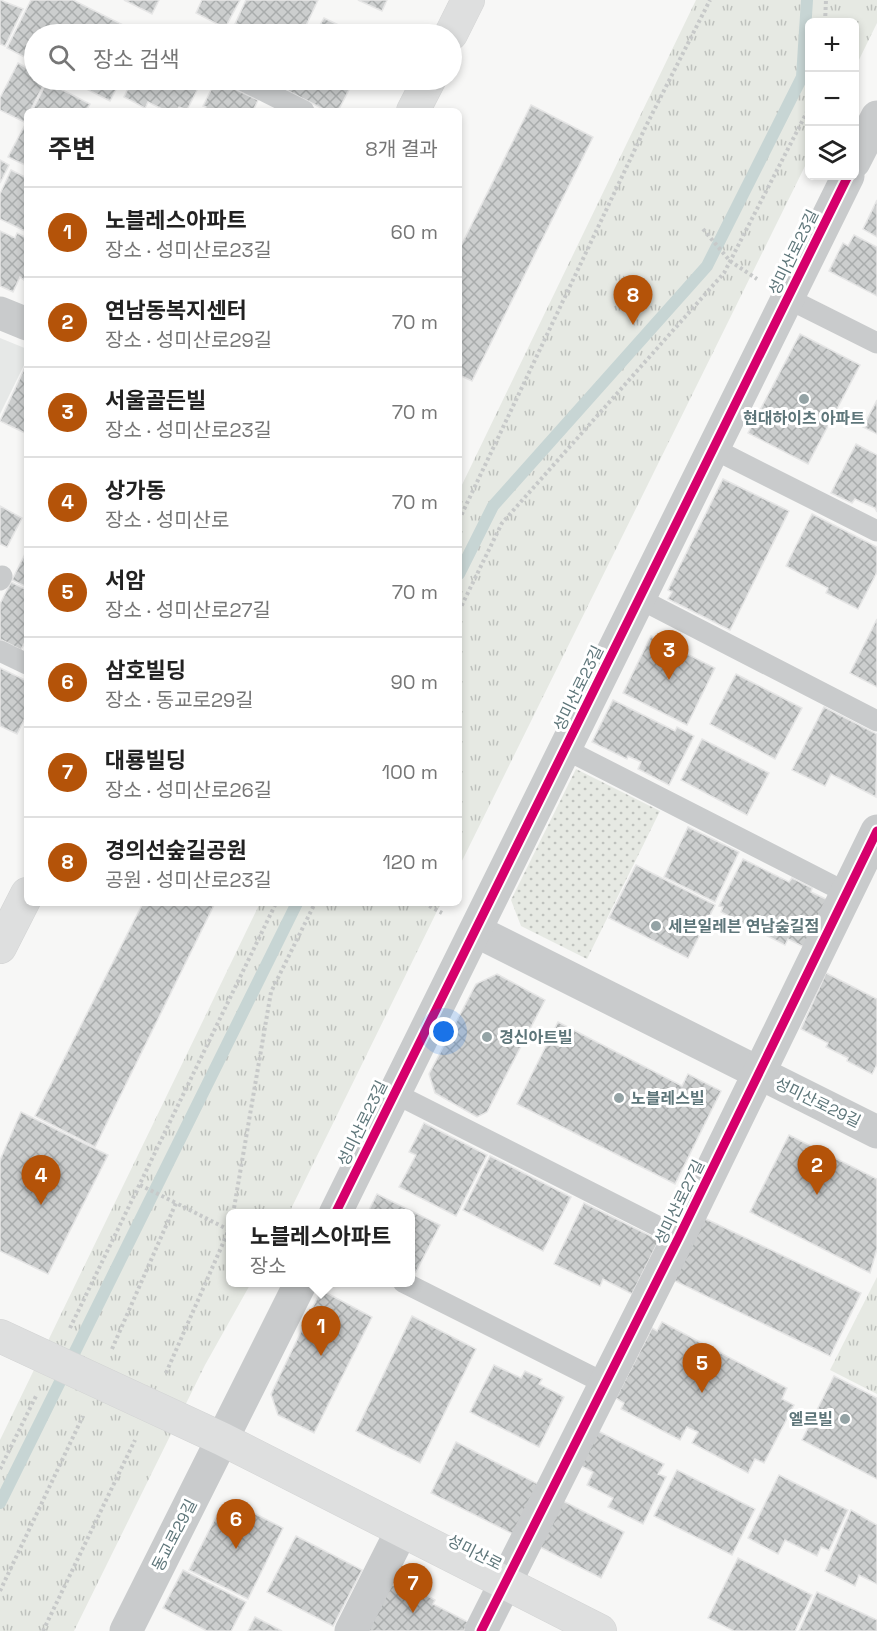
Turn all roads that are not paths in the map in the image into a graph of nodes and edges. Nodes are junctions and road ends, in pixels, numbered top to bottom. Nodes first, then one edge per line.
1 (468, 0) edge
2 (456, 24) edge
3 (262, 90) edge
4 (424, 90) edge
5 (298, 108) edge
6 (415, 108) edge
7 (874, 129) edge
8 (859, 155) edge
9 (846, 180) edge
10 (788, 298) junction
11 (0, 313) edge
12 (24, 323) edge
13 (877, 343) edge
14 (712, 448) junction
15 (877, 531) edge
16 (638, 598) junction
17 (0, 651) edge
18 (24, 663) edge
19 (877, 721) edge
20 (565, 749) junction
21 (877, 831) edge
22 (845, 892) junction
23 (24, 900) edge
24 (476, 931) junction
25 (0, 947) edge
26 (758, 1073) junction
27 (394, 1092) junction
28 (877, 1131) edge
29 (337, 1209) edge
30 (679, 1237) junction
31 (298, 1287) edge
32 (413, 1287) edge
33 (0, 1336) edge
34 (604, 1383) junction
35 (222, 1439) junction
36 (401, 1532) junction
37 (504, 1584) junction
38 (126, 1631) edge
39 (351, 1631) edge
40 (481, 1631) edge
41 (600, 1631) edge

1 - 2 street
3 - 5 lane
4 - 6 street
7 - 8 street
9 - 10 street, 성미산로23길
10 - 13 lane, 성미산로23길
10 - 14 street, 성미산로23길
11 - 12 street
14 - 15 lane
14 - 16 street, 성미산로23길
16 - 19 lane
16 - 20 street, 성미산로23길
17 - 18 lane
20 - 22 lane, 성미산로23길
20 - 24 street, 성미산로23길
21 - 22 street, 성미산로27길
22 - 26 street, 성미산로27길
23 - 25 street
24 - 26 street
24 - 27 street, 성미산로23길
26 - 28 street, 성미산로29길
26 - 30 street, 성미산로27길
27 - 29 street, 성미산로23길
27 - 30 lane, 성미산로23길
30 - 34 street, 성미산로27길
31 - 35 street
32 - 34 lane
33 - 35 street, 성미산로
34 - 37 street, 성미산로27길
35 - 36 street, 성미산로
35 - 38 street, 동교로29길
36 - 37 street, 성미산로
36 - 39 street
37 - 40 street, 성미산로27길
37 - 41 street, 성미산로

